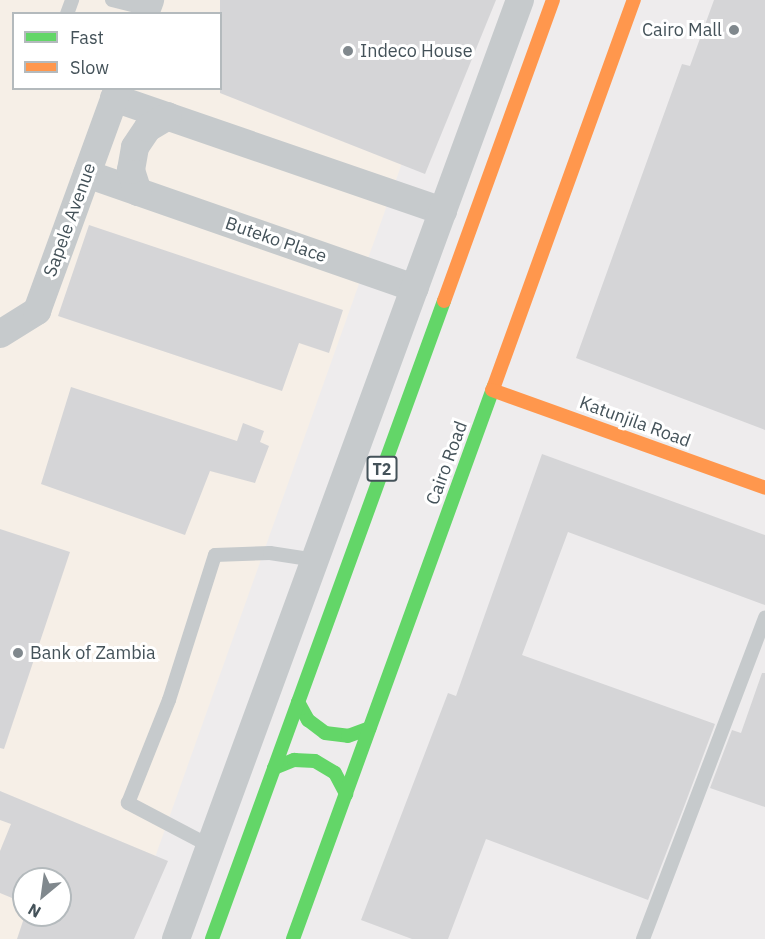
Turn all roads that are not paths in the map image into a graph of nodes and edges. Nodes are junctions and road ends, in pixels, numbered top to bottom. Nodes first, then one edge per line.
1 (112, 0) edge
2 (520, 0) edge
3 (553, 0) edge
4 (634, 0) edge
5 (148, 7) edge
6 (116, 93) edge
7 (168, 116) junction
8 (510, 120) junction
9 (472, 130) junction
10 (87, 174) junction
11 (138, 192) junction
12 (443, 211) junction
13 (415, 288) junction
14 (0, 334) edge
15 (492, 390) junction
16 (765, 488) edge
17 (315, 560) junction
18 (300, 599) junction
19 (765, 617) edge
20 (326, 625) junction
21 (298, 702) junction
22 (370, 728) junction
23 (274, 768) junction
24 (346, 794) junction
25 (210, 846) junction
26 (176, 939) edge
27 (212, 939) edge
28 (293, 939) edge
29 (642, 939) edge

1 - 5 lane
2 - 9 street
3 - 8 main road, T2
4 - 15 main road, Cairo Road
6 - 7 street
6 - 10 street, Sapele Avenue
7 - 11 street
7 - 12 street
8 - 9 street
8 - 20 main road, T2
9 - 12 street
10 - 11 street, Buteko Place
10 - 14 street, Sapele Avenue
11 - 13 street, Buteko Place
12 - 13 street
13 - 17 street
15 - 16 main road, Katunjila Road
15 - 22 main road, Cairo Road
17 - 18 street
17 - 25 lane
18 - 20 street
18 - 25 street
19 - 29 lane
20 - 21 main road, T2
21 - 22 main road
21 - 23 main road, T2
22 - 24 main road, Cairo Road
23 - 24 main road
23 - 27 main road, T2
24 - 28 main road, Cairo Road
25 - 26 street

